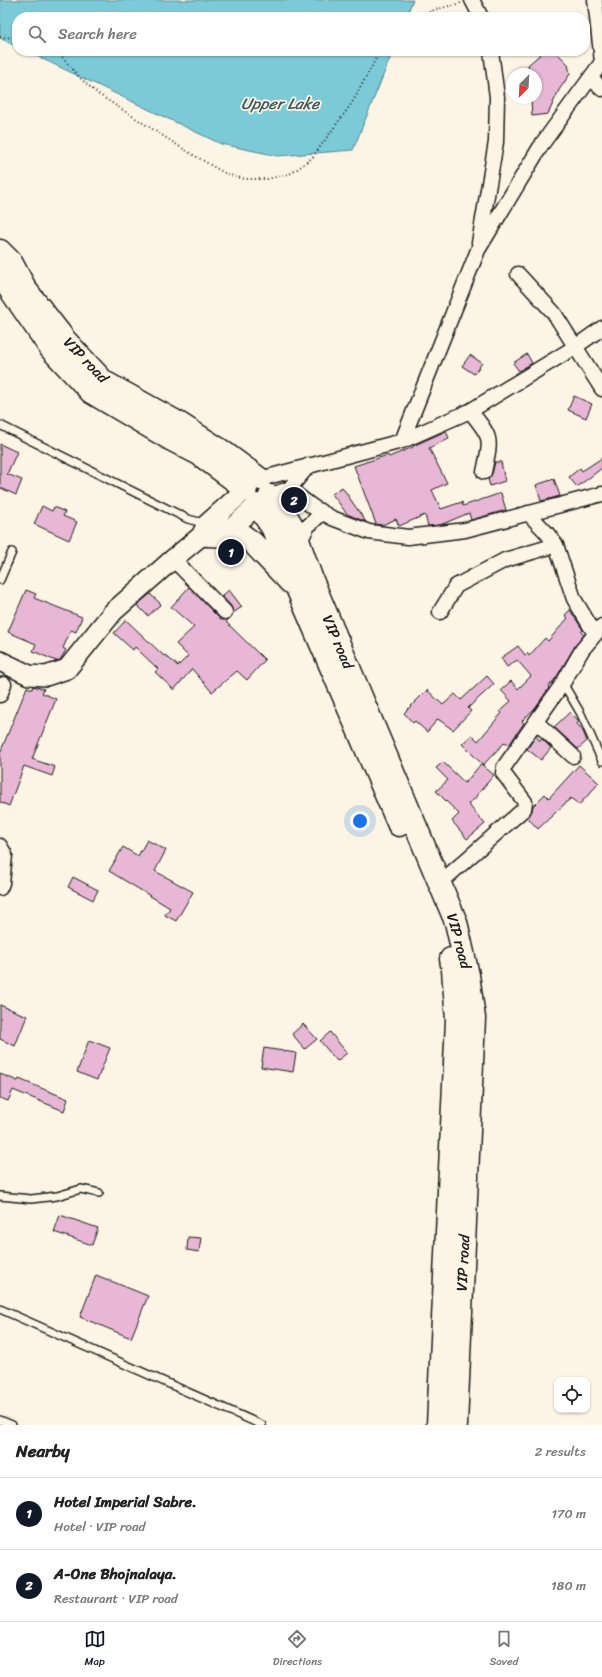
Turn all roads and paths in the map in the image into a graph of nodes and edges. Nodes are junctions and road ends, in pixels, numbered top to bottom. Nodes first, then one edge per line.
1 (595, 0) edge
2 (473, 1) edge
3 (431, 12) edge
4 (478, 12) edge
5 (0, 37) edge
6 (12, 38) edge
7 (61, 56) edge
8 (377, 56) edge
9 (492, 56) edge
10 (602, 62) edge
11 (591, 78) junction
12 (602, 89) edge
13 (478, 250) junction
14 (0, 251) edge
15 (518, 274) dead end
16 (0, 275) edge
17 (602, 328) edge
18 (575, 347) junction
19 (602, 389) edge
20 (470, 411) junction
21 (0, 425) edge
22 (402, 440) junction
23 (310, 465) junction
24 (484, 472) dead end
25 (264, 491) junction
26 (602, 494) edge
27 (322, 513) junction
28 (528, 514) junction
29 (232, 528) junction
30 (204, 530) junction
31 (299, 544) junction
32 (556, 545) junction
33 (12, 552) dead end
34 (173, 559) junction
35 (0, 580) edge
36 (297, 588) junction
37 (225, 612) dead end
38 (440, 612) dead end
39 (598, 630) edge
40 (0, 661) edge
41 (563, 683) junction
42 (536, 722) junction
43 (573, 756) dead end
44 (602, 762) edge
45 (0, 846) edge
46 (440, 883) junction
47 (0, 888) edge
48 (100, 1193) dead end
49 (0, 1196) edge
50 (0, 1310) edge
51 (0, 1420) edge
52 (12, 1425) edge
53 (262, 1425) edge
54 (438, 1425) edge
55 (456, 1425) edge

1 - 10 street
2 - 3 path
2 - 4 street
5 - 6 path
7 - 8 path
9 - 13 street
10 - 11 street
11 - 12 street
11 - 13 street
13 - 22 street
14 - 25 main road, VIP road
15 - 18 street
16 - 25 main road, VIP road
17 - 18 street
18 - 19 street
18 - 20 street
20 - 22 street
20 - 24 street
21 - 30 lane
22 - 23 street
23 - 25 street
23 - 25 street
25 - 27 street
25 - 29 street
25 - 30 street
25 - 31 main road, VIP road
25 - 36 main road, VIP road
26 - 28 street
27 - 28 street
27 - 31 street
28 - 32 street
29 - 30 street
29 - 36 main road
30 - 34 street
31 - 46 main road, VIP road
32 - 38 street
32 - 39 street
33 - 35 lane
34 - 37 street
34 - 40 street
36 - 54 main road, VIP road
39 - 41 street
41 - 42 street
41 - 44 lane
42 - 43 street
42 - 46 street
45 - 47 street
46 - 55 main road, VIP road
48 - 49 lane
50 - 53 lane
51 - 52 lane

